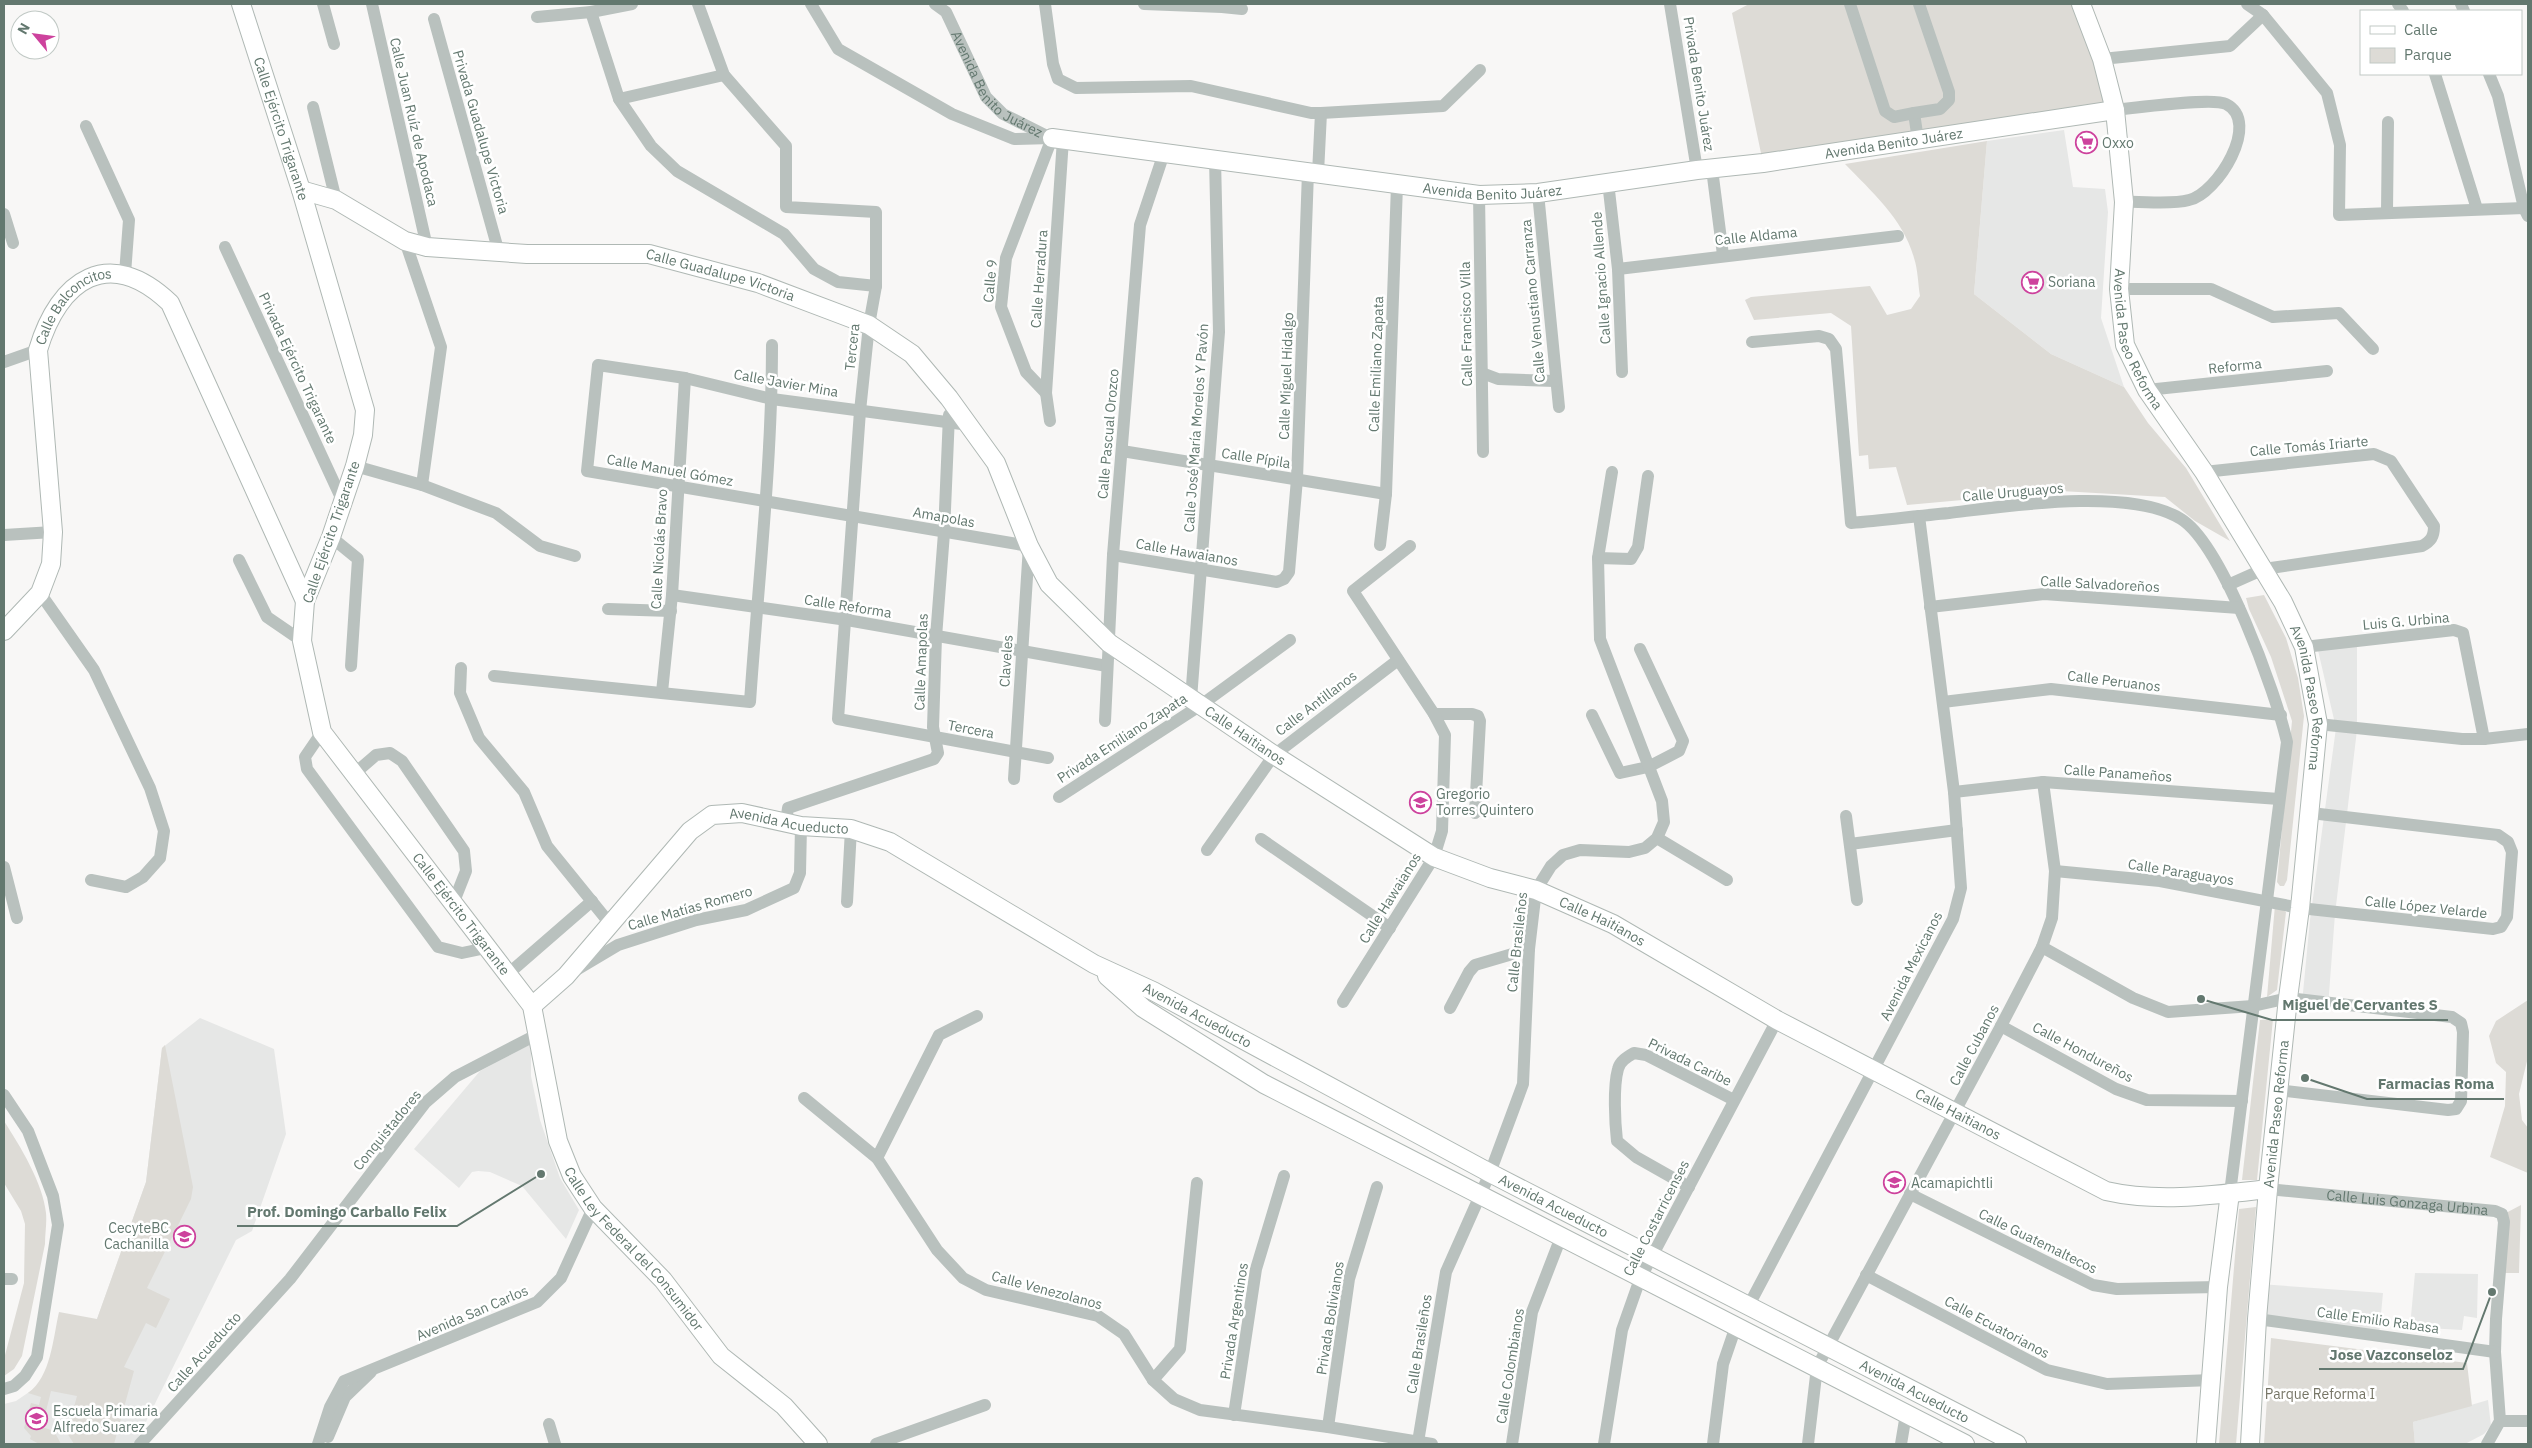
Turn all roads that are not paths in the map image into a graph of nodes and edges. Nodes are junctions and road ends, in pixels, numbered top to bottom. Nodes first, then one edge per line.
1 (241, 4) edge
2 (323, 4) edge
3 (372, 4) edge
4 (632, 4) edge
5 (698, 4) edge
6 (811, 4) edge
7 (935, 4) edge
8 (1045, 4) edge
9 (1144, 4) edge
10 (1175, 4) edge
11 (1670, 4) edge
12 (1850, 4) edge
13 (1919, 4) edge
14 (2081, 4) edge
15 (2247, 4) edge
16 (1242, 10) dead end
17 (591, 12) junction
18 (2263, 15) junction
19 (537, 17) dead end
20 (434, 19) dead end
21 (334, 44) dead end
22 (2102, 59) junction
23 (1480, 70) dead end
24 (724, 75) junction
25 (2435, 75) edge
26 (2489, 75) edge
27 (619, 99) junction
28 (312, 107) dead end
29 (2115, 110) junction
30 (1321, 113) junction
31 (1914, 113) junction
32 (2388, 122) dead end
33 (86, 126) dead end
34 (1057, 139) junction
35 (1918, 140) junction
36 (1164, 153) junction
37 (1215, 159) junction
38 (1704, 169) junction
39 (1313, 172) junction
40 (1608, 182) junction
41 (1397, 185) junction
42 (301, 190) junction
43 (1538, 193) junction
44 (1479, 195) junction
45 (336, 200) junction
46 (2124, 202) junction
47 (2477, 210) junction
48 (2387, 211) junction
49 (2526, 212) edge
50 (4, 214) edge
51 (1898, 236) dead end
52 (404, 241) junction
53 (13, 242) dead end
54 (225, 247) dead end
55 (427, 247) junction
56 (499, 253) junction
57 (1723, 255) junction
58 (1618, 269) junction
59 (125, 274) junction
60 (876, 286) junction
61 (2119, 289) junction
62 (869, 325) junction
63 (1752, 342) dead end
64 (772, 345) dead end
65 (38, 350) junction
66 (2374, 350) dead end
67 (4, 362) edge
68 (598, 365) joint
69 (2327, 371) dead end
70 (1622, 372) dead end
71 (1482, 373) junction
72 (685, 378) junction
73 (1556, 381) junction
74 (2147, 390) junction
75 (1046, 393) junction
76 (949, 398) junction
77 (772, 399) junction
78 (1558, 407) dead end
79 (860, 412) junction
80 (1050, 421) dead end
81 (949, 423) junction
82 (969, 425) junction
83 (1122, 451) junction
84 (1483, 452) dead end
85 (355, 466) junction
86 (1210, 466) junction
87 (1612, 472) dead end
88 (2204, 472) junction
89 (1648, 476) dead end
90 (1297, 479) junction
91 (422, 485) junction
92 (678, 485) junction
93 (1386, 494) junction
94 (343, 502) junction
95 (765, 502) junction
96 (853, 515) junction
97 (1919, 516) junction
98 (52, 532) junction
99 (944, 533) junction
100 (2200, 534) joint
101 (4, 535) edge
102 (331, 537) junction
103 (1380, 545) dead end
104 (1029, 546) junction
105 (1410, 546) dead end
106 (1114, 555) junction
107 (575, 556) dead end
108 (1598, 558) junction
109 (239, 560) dead end
110 (2264, 569) junction
111 (1201, 570) junction
112 (1284, 580) joint
113 (2228, 585) junction
114 (40, 593) junction
115 (672, 596) junction
116 (306, 601) junction
117 (757, 607) junction
118 (1930, 607) junction
119 (2239, 608) junction
120 (608, 609) dead end
121 (670, 611) junction
122 (846, 620) junction
123 (4, 631) edge
124 (936, 637) junction
125 (1290, 640) dead end
126 (302, 641) junction
127 (1109, 643) junction
128 (2304, 647) junction
129 (1640, 649) dead end
130 (1022, 652) junction
131 (1398, 660) junction
132 (351, 666) dead end
133 (1107, 666) junction
134 (461, 668) dead end
135 (494, 676) dead end
136 (662, 692) junction
137 (1196, 702) junction
138 (1943, 702) junction
139 (1434, 714) junction
140 (1592, 715) dead end
141 (2281, 715) junction
142 (1105, 721) dead end
143 (2318, 724) junction
144 (322, 732) junction
145 (2528, 734) edge
146 (936, 738) junction
147 (2484, 739) junction
148 (1016, 754) junction
149 (1274, 755) junction
150 (1048, 758) dead end
151 (1648, 767) junction
152 (354, 774) junction
153 (1014, 779) dead end
154 (2043, 782) junction
155 (1954, 792) junction
156 (1059, 797) dead end
157 (2279, 800) junction
158 (1475, 813) dead end
159 (2311, 813) junction
160 (1846, 816) dead end
161 (793, 824) junction
162 (851, 829) junction
163 (1958, 830) junction
164 (1657, 838) junction
165 (1261, 839) dead end
166 (1850, 844) junction
167 (1207, 850) dead end
168 (1434, 857) junction
169 (4, 867) edge
170 (2055, 871) junction
171 (91, 880) dead end
172 (1727, 880) dead end
173 (1536, 890) junction
174 (1857, 900) dead end
175 (2268, 901) junction
176 (592, 902) junction
177 (847, 902) dead end
178 (453, 904) junction
179 (2300, 908) junction
180 (16, 918) dead end
181 (612, 925) junction
182 (1390, 928) junction
183 (2042, 947) junction
184 (486, 948) junction
185 (1529, 948) junction
186 (1094, 964) junction
187 (508, 974) junction
188 (566, 976) junction
189 (2288, 998) junction
190 (1343, 1002) dead end
191 (532, 1006) junction
192 (2252, 1006) junction
193 (1450, 1008) dead end
194 (977, 1016) dead end
195 (1777, 1020) junction
196 (2001, 1026) junction
197 (538, 1034) junction
198 (1874, 1070) junction
199 (2278, 1090) junction
200 (4, 1095) edge
201 (804, 1098) dead end
202 (1734, 1100) junction
203 (2242, 1101) junction
204 (1956, 1113) junction
205 (877, 1158) junction
206 (1490, 1173) junction
207 (1284, 1176) dead end
208 (1198, 1183) dead end
209 (1377, 1187) dead end
210 (1689, 1187) junction
211 (2268, 1189) junction
212 (2230, 1193) junction
213 (1910, 1194) junction
214 (1479, 1195) junction
215 (593, 1208) junction
216 (1561, 1237) junction
217 (1651, 1258) junction
218 (1866, 1275) junction
219 (290, 1280) joint
220 (1640, 1280) junction
221 (2218, 1287) junction
222 (1748, 1307) junction
223 (2256, 1318) junction
224 (1736, 1326) junction
225 (1827, 1348) junction
226 (2495, 1352) junction
227 (1817, 1367) junction
228 (1153, 1380) junction
229 (2212, 1380) junction
230 (4, 1389) edge
231 (985, 1405) dead end
232 (334, 1408) junction
233 (1906, 1414) junction
234 (1234, 1415) junction
235 (2500, 1421) junction
236 (2528, 1421) edge
237 (549, 1424) dead end
238 (1328, 1427) junction
239 (1418, 1442) junction
240 (140, 1444) edge
241 (318, 1444) edge
242 (326, 1444) edge
243 (555, 1444) edge
244 (818, 1444) edge
245 (876, 1444) edge
246 (1432, 1444) edge
247 (1512, 1444) edge
248 (1604, 1444) edge
249 (1713, 1444) edge
250 (1808, 1444) edge
251 (1901, 1444) edge
252 (1965, 1444) edge
253 (2017, 1444) edge
254 (2206, 1444) edge
255 (2250, 1444) edge
256 (2487, 1444) edge

1 - 42 main road, Calle Ejército Trigarante
2 - 21 street
3 - 55 street, Calle Juan Ruíz de Apodaca
4 - 17 street
5 - 24 street
6 - 34 street
7 - 34 street, Avenida Benito Juárez
8 - 30 street
9 - 10 street
10 - 16 street
11 - 38 street, Privada Benito Juárez
12 - 31 street
13 - 31 street
14 - 22 main road, Avenida Paseo Reforma
15 - 18 street
17 - 19 street
17 - 27 street
18 - 22 street
18 - 48 street
20 - 56 street, Privada Guadalupe Victoria
22 - 29 main road, Avenida Paseo Reforma
23 - 30 street
24 - 27 street
24 - 60 street, Tercera
25 - 47 street
26 - 49 street
27 - 60 street
28 - 45 street
29 - 35 main road, Avenida Benito Juárez
29 - 46 main road, Avenida Paseo Reforma
29 - 46 street
30 - 39 street, Calle Miguel Hidalgo
31 - 35 street
32 - 48 street
33 - 59 street
34 - 36 main road, Avenida Benito Juárez
34 - 75 street, Calle Herradura
34 - 75 street, Calle 9
35 - 38 main road, Avenida Benito Juárez
36 - 37 main road, Avenida Benito Juárez
36 - 83 street, Calle Pascual Orozco
37 - 39 main road, Avenida Benito Juárez
37 - 86 street, Calle José María Morelos Y Pavón
38 - 40 main road, Avenida Benito Juárez
38 - 57 street, Privada Benito Juárez
39 - 41 main road, Avenida Benito Juárez
39 - 90 street, Calle Miguel Hidalgo
40 - 43 main road, Avenida Benito Juárez
40 - 58 street, Calle Ignacio Allende
41 - 44 main road, Avenida Benito Juárez
41 - 93 street, Calle Emiliano Zapata
42 - 45 main road, Calle Guadalupe Victoria
42 - 85 main road, Calle Ejército Trigarante
43 - 44 main road, Avenida Benito Juárez
43 - 73 street, Calle Venustiano Carranza
44 - 71 street, Calle Francisco Villa
45 - 52 main road, Calle Guadalupe Victoria
46 - 61 main road, Avenida Paseo Reforma
47 - 48 street
47 - 49 street
50 - 53 street
51 - 57 street, Calle Aldama
52 - 55 main road, Calle Guadalupe Victoria
52 - 91 street
54 - 94 street, Privada Ejército Trigarante
55 - 56 main road, Calle Guadalupe Victoria
56 - 62 main road, Calle Guadalupe Victoria
57 - 58 street, Calle Aldama
58 - 70 street, Calle Ignacio Allende
59 - 65 main road, Calle Balconcitos
59 - 116 main road, Calle Balconcitos
60 - 62 street, Tercera
61 - 66 street
61 - 74 main road, Avenida Paseo Reforma
62 - 76 main road, Calle Guadalupe Victoria
62 - 79 street, Tercera
63 - 97 street, Calle Uruguayos
64 - 77 street
65 - 67 street
65 - 98 main road, Calle Balconcitos
68 - 72 street, Calle Javier Mina
68 - 92 street, Calle Manuel Gómez
69 - 74 street, Reforma
71 - 73 street
71 - 84 street, Calle Francisco Villa
72 - 77 street, Calle Javier Mina
72 - 92 street, Calle Nicolás Bravo
73 - 78 street, Calle Venustiano Carranza
74 - 88 main road, Avenida Paseo Reforma
75 - 80 street, Calle Herradura
76 - 81 street, Calle Amapolas
76 - 82 main road, Calle Guadalupe Victoria
77 - 79 street, Calle Javier Mina
77 - 95 street
79 - 81 street, Calle Javier Mina
79 - 96 street, Tercera
81 - 82 street, Calle Javier Mina
81 - 99 street, Calle Amapolas
82 - 104 main road, Calle Guadalupe Victoria
83 - 86 street, Calle Pípila
83 - 106 street, Calle Pascual Orozco
85 - 91 street
85 - 94 main road, Calle Ejército Trigarante
86 - 90 street, Calle Pípila
86 - 111 street, Calle José María Morelos Y Pavón
87 - 108 street
88 - 110 main road, Avenida Paseo Reforma
88 - 110 street, Calle Tomás Iriarte
89 - 108 street
90 - 93 street, Calle Pípila
90 - 112 street, Calle Miguel Hidalgo
91 - 107 street
92 - 95 street, Calle Manuel Gómez
92 - 115 street, Calle Nicolás Bravo
93 - 103 street, Calle Emiliano Zapata
94 - 102 main road, Calle Ejército Trigarante
95 - 96 street, Calle Manuel Gómez
95 - 117 street
96 - 99 street, Amapolas
96 - 122 street, Tercera
97 - 100 street, Calle Uruguayos
97 - 118 street, Avenida Mexicanos
98 - 101 street
98 - 114 main road, Calle Balconcitos
99 - 104 street, Amapolas
99 - 124 street, Calle Amapolas
100 - 113 street, Avenida Paseo Reforma
102 - 116 main road, Calle Ejército Trigarante
102 - 132 street
104 - 127 main road, Calle Haitianos
104 - 130 street, Claveles
105 - 131 street, Calle Hawaianos
106 - 111 street, Calle Hawaianos
106 - 127 street, Calle Pascual Orozco
108 - 151 street
109 - 126 street
110 - 113 street, Calle Tomás Iriarte
110 - 128 main road, Avenida Paseo Reforma
111 - 112 street, Calle Hawaianos
111 - 137 street, Calle José María Morelos Y Pavón
113 - 119 street, Avenida Paseo Reforma
114 - 123 main road, Calle Balconcitos
114 - 171 street
115 - 117 street, Calle Reforma
115 - 121 street, Calle Nicolás Bravo
116 - 126 main road, Calle Ejército Trigarante
117 - 122 street, Calle Reforma
117 - 136 street
118 - 119 street, Calle Salvadoreños
118 - 138 street, Avenida Mexicanos
119 - 141 street, Avenida Paseo Reforma
120 - 121 street
121 - 136 street, Calle Nicolás Bravo
122 - 124 street, Calle Reforma
122 - 146 street, Tercera
124 - 130 street, Calle Reforma
124 - 146 street, Calle Amapolas
125 - 137 street
126 - 144 main road, Calle Ejército Trigarante
127 - 133 street, Calle Pascual Orozco
127 - 137 main road, Calle Haitianos
128 - 143 main road, Avenida Paseo Reforma
128 - 147 street, Luis G. Urbina
129 - 151 street
130 - 133 street, Calle Reforma
130 - 148 street, Claveles
131 - 139 street, Calle Hawaianos
131 - 149 street, Calle Antillanos
133 - 142 street, Calle Pascual Orozco
134 - 176 street
135 - 136 street
137 - 149 main road, Calle Haitianos
137 - 156 street, Privada Emiliano Zapata
138 - 141 street, Calle Peruanos
138 - 155 street, Avenida Mexicanos
139 - 158 street
139 - 168 street, Calle Hawaianos
140 - 151 street
141 - 157 street, Avenida Paseo Reforma
143 - 147 street
143 - 159 main road, Avenida Paseo Reforma
144 - 152 main road, Calle Ejército Trigarante
144 - 184 street
145 - 147 street
146 - 148 street, Tercera
146 - 161 street, Calle Amapolas
148 - 150 street, Tercera
148 - 153 street, Claveles
149 - 167 street, Calle Antillanos
149 - 168 main road, Calle Haitianos
151 - 164 street
152 - 178 main road, Calle Ejército Trigarante
152 - 178 street
154 - 155 street, Calle Panameños
154 - 157 street, Calle Panameños
154 - 170 street, Calle Cubanos
155 - 163 street, Avenida Mexicanos
157 - 175 street, Avenida Paseo Reforma
159 - 179 main road, Avenida Paseo Reforma
159 - 179 street, Calle López Velarde
160 - 166 street
161 - 162 main road, Avenida Acueducto
161 - 181 main road, Avenida Acueducto
161 - 188 street, Calle Matías Romero
162 - 177 street
162 - 186 main road, Avenida Acueducto
163 - 166 street
163 - 198 street, Avenida Mexicanos
164 - 172 street
164 - 173 street, Calle Brasileños
165 - 182 street
166 - 174 street
168 - 173 main road, Calle Haitianos
168 - 182 street, Calle Hawaianos
169 - 180 street
170 - 175 street, Calle Paraguayos
170 - 183 street, Calle Cubanos
173 - 185 street, Calle Brasileños
173 - 195 main road, Calle Haitianos
175 - 179 street, Calle Paraguayos
175 - 192 street, Avenida Paseo Reforma
176 - 181 street
176 - 187 street
178 - 184 main road, Calle Ejército Trigarante
179 - 189 main road, Avenida Paseo Reforma
181 - 188 main road, Avenida Acueducto
182 - 190 street, Calle Hawaianos
183 - 192 street
183 - 196 street, Calle Cubanos
184 - 187 main road, Calle Ejército Trigarante
185 - 193 street
185 - 206 street, Calle Brasileños
186 - 206 main road, Avenida Acueducto
186 - 214 main road, Avenida Acueducto
187 - 191 main road, Calle Ejército Trigarante
188 - 191 main road, Avenida Acueducto
189 - 192 street
189 - 199 main road, Avenida Paseo Reforma
189 - 199 street
191 - 197 main road, Calle Ley Federal del Consumidor
192 - 203 street, Avenida Paseo Reforma
194 - 205 street
195 - 198 main road, Calle Haitianos
195 - 202 street, Calle Costarricenses
196 - 203 street, Calle Hondureños
196 - 204 street, Calle Cubanos
197 - 215 main road, Calle Ley Federal del Consumidor
197 - 219 street, Conquistadores
198 - 204 main road, Calle Haitianos
198 - 222 street, Avenida Mexicanos
199 - 211 main road, Avenida Paseo Reforma
200 - 230 street
201 - 205 street, Calle Venezolanos
202 - 210 street, Calle Costarricenses
202 - 210 street, Privada Caribe
203 - 212 street, Avenida Paseo Reforma
204 - 212 main road, Calle Haitianos
204 - 213 street, Calle Cubanos
205 - 228 street, Calle Venezolanos
206 - 214 street, Calle Brasileños
206 - 217 main road, Avenida Acueducto
207 - 234 street, Privada Argentinos
208 - 228 street
209 - 238 street, Privada Bolivianos
210 - 217 street, Calle Costarricenses
211 - 212 main road, Calle Luis Gonzaga Urbina
211 - 223 main road, Avenida Paseo Reforma
211 - 226 street, Calle Luis Gonzaga Urbina
212 - 221 main road, Avenida Paseo Reforma
213 - 218 street, Calle Cubanos
213 - 221 street, Calle Guatemaltecos
214 - 216 main road, Avenida Acueducto
214 - 239 street, Calle Brasileños
215 - 232 street, Avenida San Carlos
215 - 244 main road, Calle Ley Federal del Consumidor
216 - 220 main road, Avenida Acueducto
216 - 247 street, Calle Colombianos
217 - 220 street, Calle Costarricenses
217 - 222 main road, Avenida Acueducto
218 - 225 street, Calle Cubanos
218 - 229 street, Calle Ecuatorianos
219 - 240 street, Calle Acueducto
220 - 224 main road, Avenida Acueducto
220 - 248 street, Calle Costarricenses
221 - 229 main road, Avenida Paseo Reforma
222 - 225 main road, Avenida Acueducto
223 - 226 street, Calle Emilio Rabasa
223 - 255 main road, Avenida Paseo Reforma
224 - 227 main road, Avenida Acueducto
224 - 249 street
225 - 227 street, Calle Cubanos
225 - 253 main road, Avenida Acueducto
226 - 235 street, Calle Luis Gonzaga Urbina
227 - 233 main road, Avenida Acueducto
227 - 250 street, Calle Cubanos
228 - 234 street, Calle Venezolanos
229 - 254 main road, Avenida Paseo Reforma
231 - 245 street
232 - 241 street, Avenida San Carlos
232 - 242 street, Avenida San Carlos
233 - 251 street
233 - 252 main road, Avenida Acueducto
234 - 238 street, Calle Venezolanos
235 - 236 street
235 - 256 street
237 - 243 street
238 - 239 street, Calle Venezolanos
239 - 246 street, Calle Venezolanos

